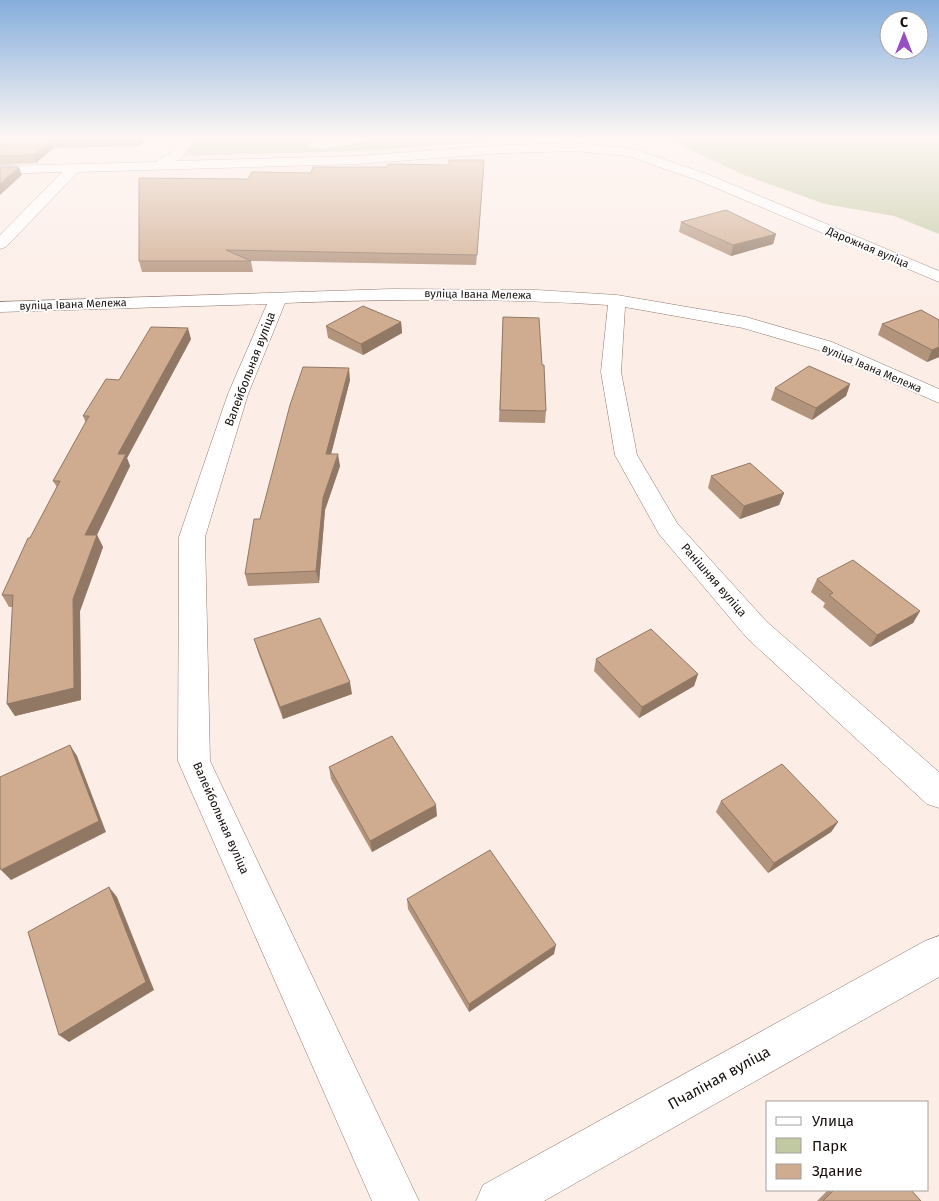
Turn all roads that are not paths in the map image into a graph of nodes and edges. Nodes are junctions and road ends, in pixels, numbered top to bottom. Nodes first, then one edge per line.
1 (50, 193) edge
2 (740, 193) edge
3 (0, 244) edge
4 (939, 276) edge
5 (278, 298) junction
6 (617, 300) junction
7 (0, 307) edge
8 (939, 397) edge
9 (939, 793) edge
10 (939, 954) edge
11 (396, 1201) edge
12 (498, 1201) edge

1 - 3 street
2 - 4 street, Дарожная вуліца
5 - 6 street, вуліца Івана Мележа
5 - 7 street, вуліца Івана Мележа
5 - 11 street, Валейбольная вуліца
6 - 8 street, вуліца Івана Мележа
6 - 9 street, Ранішняя вуліца
10 - 12 street, Пчаліная вуліца

